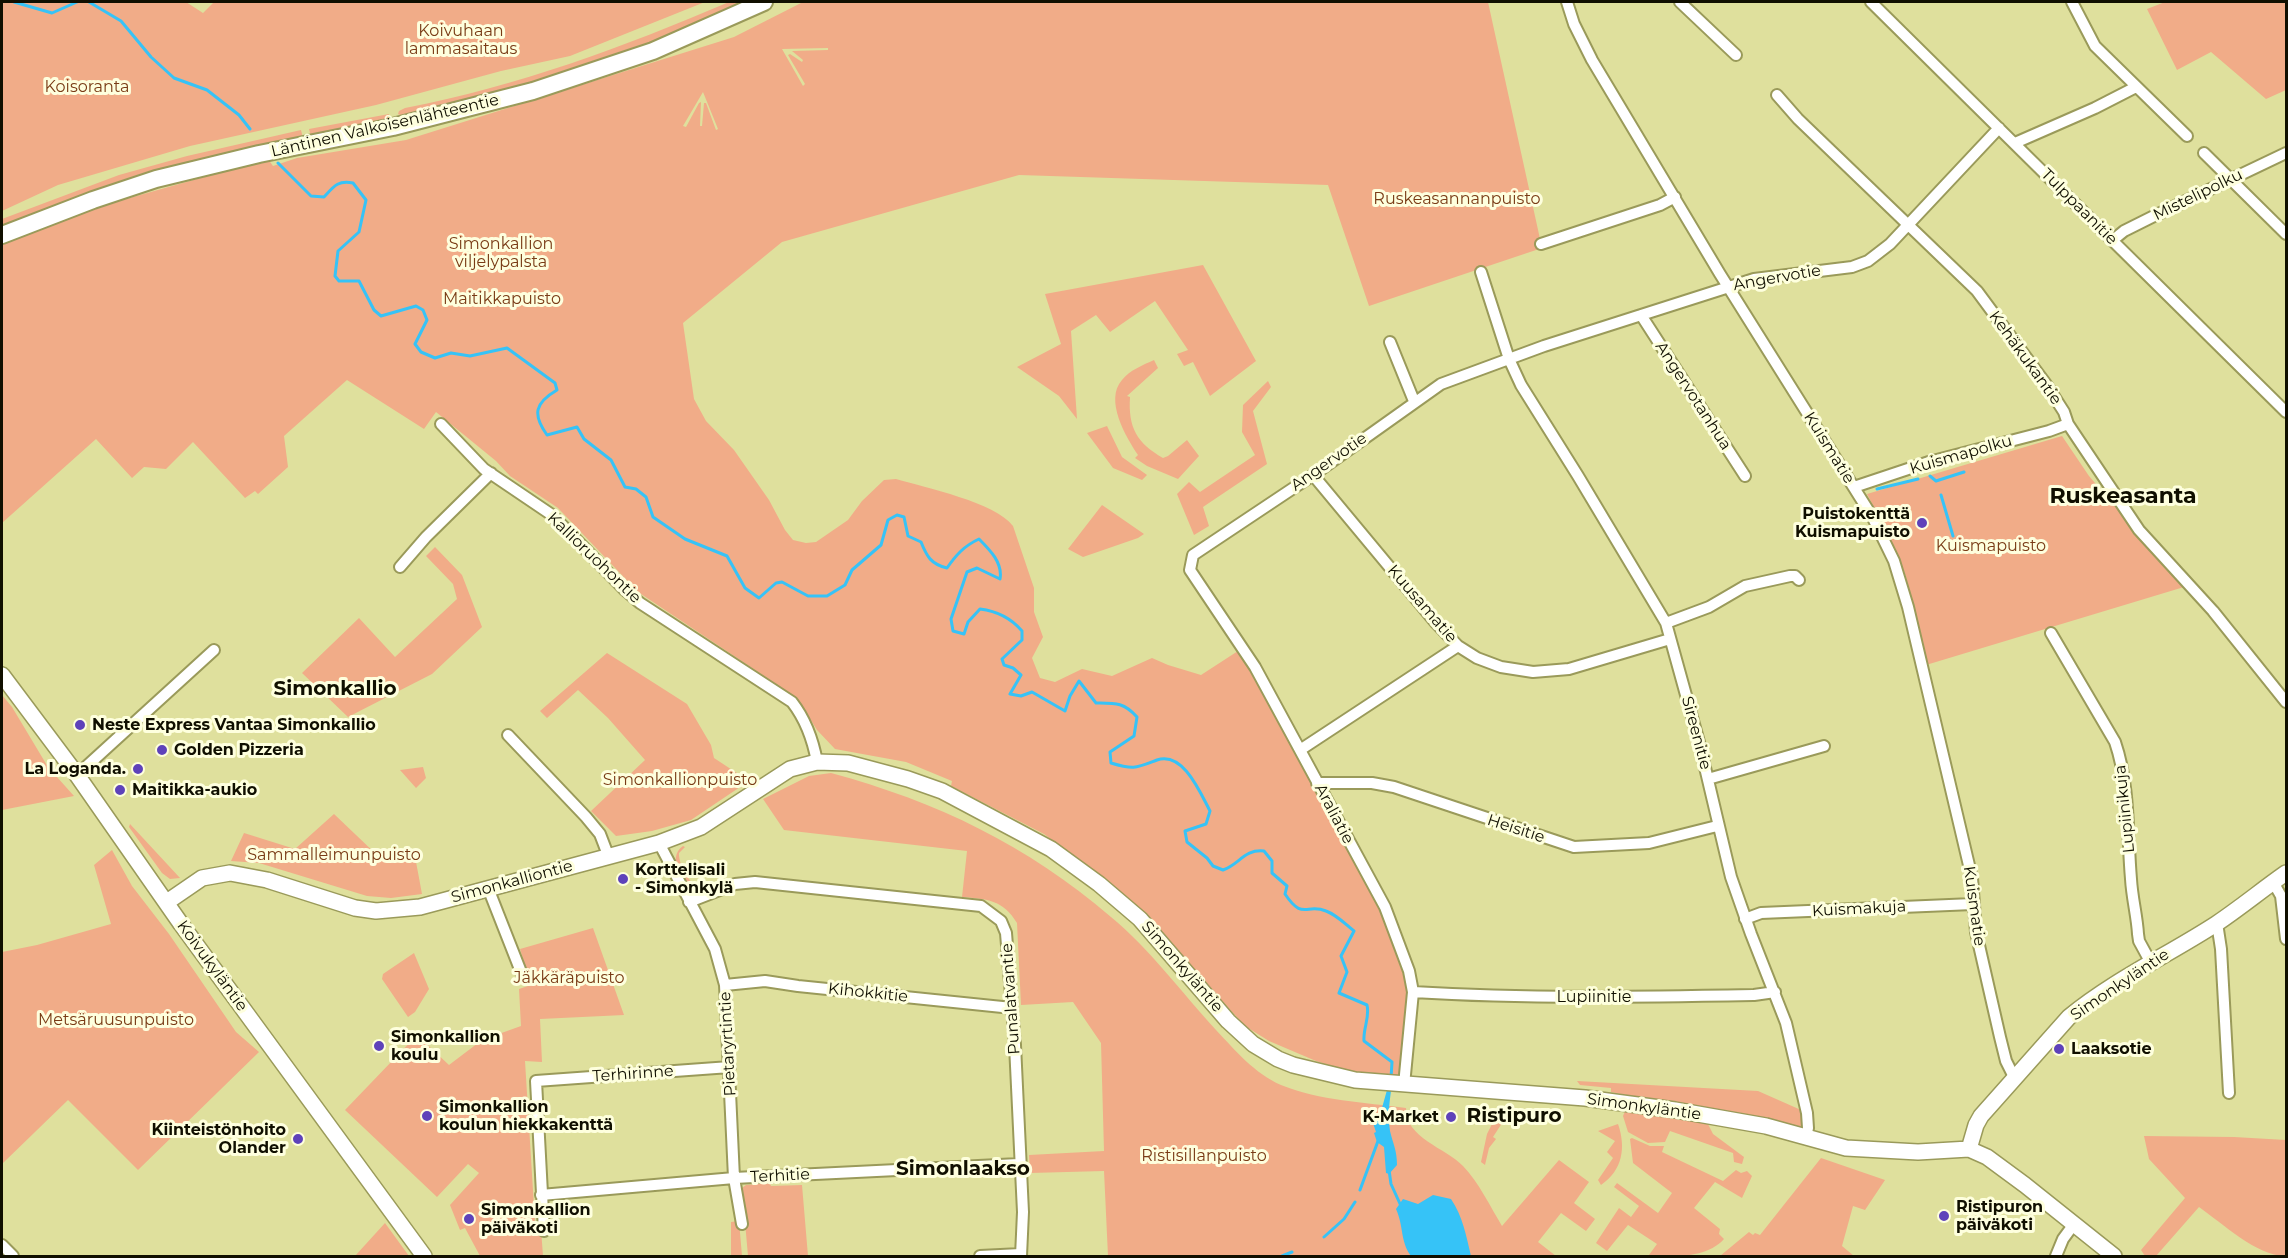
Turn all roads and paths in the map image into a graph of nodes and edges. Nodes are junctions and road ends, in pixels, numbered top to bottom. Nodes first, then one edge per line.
1 (764, 2) edge
2 (1567, 2) edge
3 (1680, 2) edge
4 (1871, 2) edge
5 (2073, 2) edge
6 (1736, 55) dead end
7 (2136, 87) junction
8 (1778, 95) dead end
9 (1999, 128) junction
10 (2187, 136) dead end
11 (2015, 143) junction
12 (2204, 153) dead end
13 (2286, 153) edge
14 (2231, 179) junction
15 (1675, 197) junction
16 (1909, 224) junction
17 (2286, 234) edge
18 (2, 235) edge
19 (2113, 240) junction
20 (1541, 244) dead end
21 (1481, 272) dead end
22 (1729, 286) junction
23 (1641, 315) junction
24 (1390, 342) dead end
25 (1509, 359) junction
26 (1414, 401) junction
27 (2286, 412) edge
28 (441, 424) dead end
29 (2068, 424) junction
30 (491, 473) junction
31 (1312, 475) junction
32 (1745, 476) dead end
33 (1854, 488) junction
34 (1190, 564) joint
35 (400, 567) dead end
36 (1799, 580) dead end
37 (1666, 623) junction
38 (2051, 633) dead end
39 (1670, 639) junction
40 (1458, 646) junction
41 (214, 650) dead end
42 (2, 675) edge
43 (2286, 702) edge
44 (508, 735) dead end
45 (1824, 746) dead end
46 (1300, 750) junction
47 (817, 762) junction
48 (848, 763) joint
49 (77, 776) junction
50 (1708, 779) junction
51 (1317, 783) junction
52 (1717, 826) junction
53 (659, 843) junction
54 (608, 855) junction
55 (2286, 873) edge
56 (2273, 882) junction
57 (489, 888) junction
58 (167, 902) junction
59 (689, 902) junction
60 (1973, 904) junction
61 (1745, 919) junction
62 (2217, 923) junction
63 (2286, 939) edge
64 (2151, 963) junction
65 (523, 977) dead end
66 (724, 984) junction
67 (1413, 992) junction
68 (1775, 992) junction
69 (1012, 1008) junction
70 (730, 1067) junction
71 (2014, 1077) junction
72 (1395, 1084) junction
73 (2229, 1093) dead end
74 (1806, 1137) junction
75 (1969, 1149) junction
76 (1019, 1164) junction
77 (734, 1178) junction
78 (541, 1195) junction
79 (742, 1224) dead end
80 (2074, 1224) junction
81 (544, 1231) dead end
82 (2, 1245) edge
83 (1021, 1255) edge
84 (13, 1257) edge
85 (424, 1257) edge
86 (980, 1257) edge
87 (2056, 1257) edge
88 (2114, 1257) edge

1 - 18 main road, Läntinen Valkoisenlähteentie
2 - 15 street, Kuismatie
3 - 6 street
4 - 9 street, Tulppaanitie
5 - 7 street
7 - 10 street
7 - 11 street
8 - 16 street, Kehäkukantie
9 - 11 street, Tulppaanitie
9 - 16 street, Angervotie
11 - 19 street, Tulppaanitie
12 - 14 street
13 - 14 street, Mistelipolku
14 - 17 street
14 - 19 street, Mistelipolku
15 - 20 street
15 - 22 street, Kuismatie
16 - 22 street, Angervotie
16 - 29 street, Kehäkukantie
19 - 27 street, Tulppaanitie
21 - 25 street
22 - 23 street, Angervotie
22 - 33 street, Kuismatie
23 - 25 street, Angervotie
23 - 32 street, Angervotanhua
24 - 26 street
25 - 26 street, Angervotie
25 - 37 street, Sireenitie
26 - 31 street, Angervotie
28 - 30 street, Kallioruohontie
29 - 33 street, Kuismapolku
29 - 43 street, Kehäkukantie
30 - 35 street
30 - 47 street, Kallioruohontie
31 - 34 street, Angervotie
31 - 40 street, Kuusamatie
33 - 60 street, Kuismatie
34 - 46 street, Araliatie
36 - 37 street
37 - 39 street, Sireenitie
38 - 64 street, Lupiinikuja
39 - 40 street, Kuusamatie
39 - 50 street, Sireenitie
40 - 46 street
41 - 49 street
42 - 49 main road, Koivukyläntie
44 - 54 street
45 - 50 street
46 - 51 street, Araliatie
47 - 48 main road, Simonkalliontie
47 - 53 main road, Simonkalliontie
48 - 72 main road, Simonkyläntie
49 - 58 main road, Koivukyläntie
50 - 52 street, Sireenitie
51 - 52 street, Heisitie
51 - 67 street, Araliatie
52 - 61 street, Sireenitie
53 - 54 main road, Simonkalliontie
53 - 59 street, Pietaryrtintie
54 - 57 main road, Simonkalliontie
55 - 56 main road, Simonkyläntie
56 - 62 main road, Simonkyläntie
56 - 63 street
57 - 58 main road, Simonkalliontie
57 - 65 street
58 - 85 main road, Koivukyläntie
59 - 66 street, Pietaryrtintie
59 - 69 street, Punalatvantie
60 - 61 street, Kuismakuja
60 - 71 street, Kuismatie
61 - 68 street, Sireenitie
62 - 64 main road, Simonkyläntie
62 - 73 street
64 - 71 main road, Simonkyläntie
66 - 69 street, Kihokkitie
66 - 70 street, Pietaryrtintie
67 - 68 street, Lupiinitie
67 - 72 street, Araliatie
68 - 74 street, Sireenitie
69 - 76 street, Punalatvantie
70 - 77 street, Pietaryrtintie
70 - 78 street, Terhirinne
71 - 75 main road, Simonkyläntie
72 - 74 main road, Simonkyläntie
74 - 75 main road, Simonkyläntie
75 - 80 main road
76 - 77 street, Terhitie
76 - 83 street, Punalatvantie
77 - 78 street, Terhitie
77 - 79 street, Pietaryrtintie
78 - 81 street
80 - 87 street
80 - 88 main road
82 - 84 street
83 - 86 street

